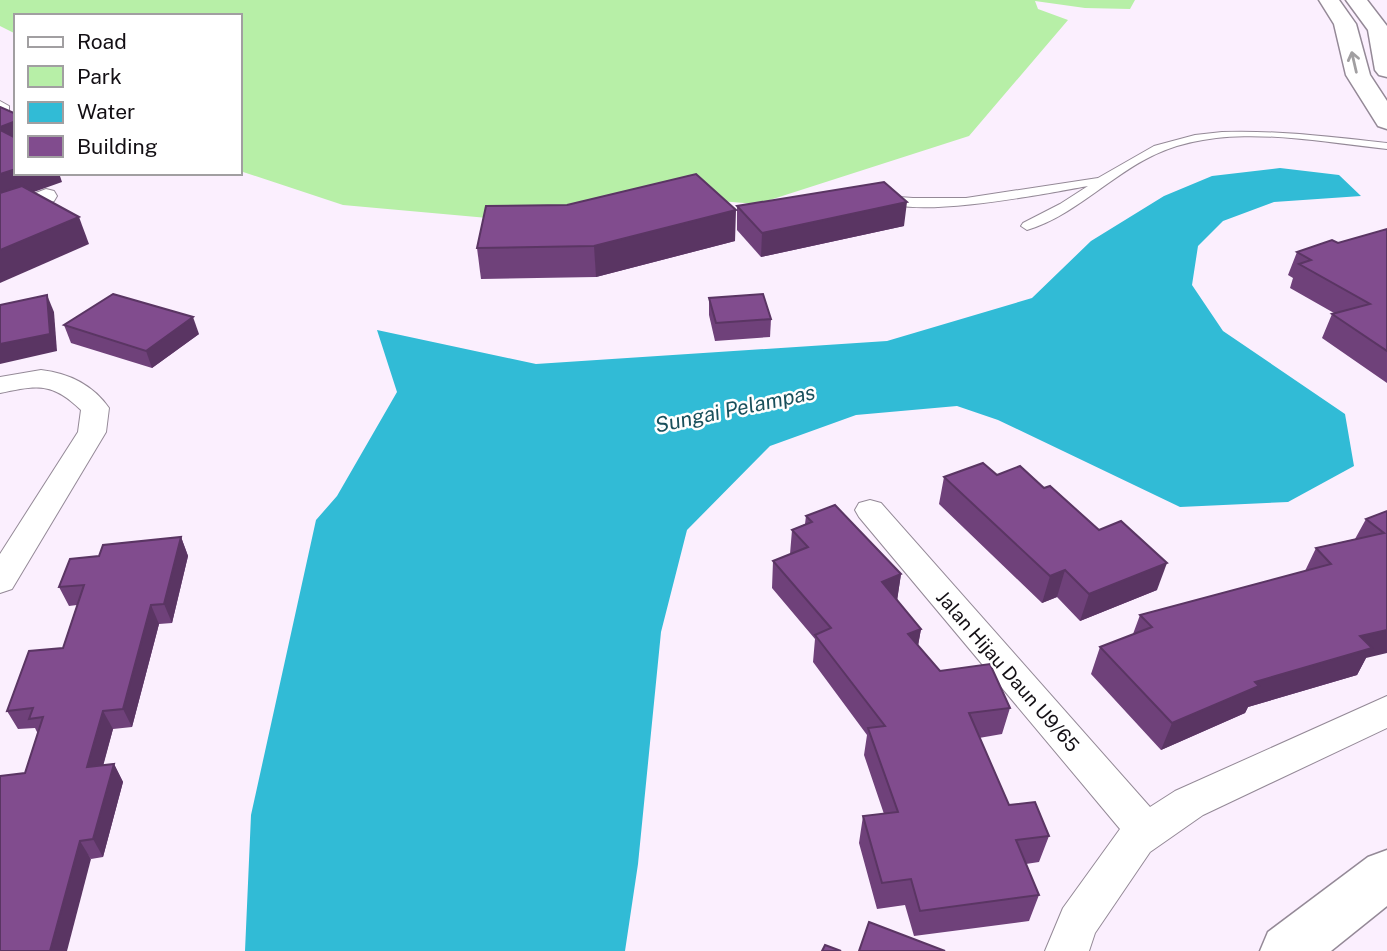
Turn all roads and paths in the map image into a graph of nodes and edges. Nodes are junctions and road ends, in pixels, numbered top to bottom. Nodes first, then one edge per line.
1 (1329, 0) edge
2 (1356, 0) edge
3 (1387, 70) edge
4 (1387, 121) edge
5 (1387, 146) edge
6 (1101, 180) junction
7 (46, 196) edge
8 (874, 200) edge
9 (0, 215) edge
10 (1027, 226) dead end
11 (0, 385) edge
12 (870, 510) dead end
13 (0, 581) edge
14 (1387, 711) edge
15 (1147, 832) junction
16 (1387, 874) edge
17 (1067, 951) edge
18 (1288, 951) edge

4 -> 1 street
2 - 3 street
5 - 6 lane
6 - 8 lane
6 - 10 lane
7 - 9 street
11 - 13 street
12 - 15 street, Jalan Hijau Daun U9/65
14 - 15 street
15 - 17 street
16 - 18 street

